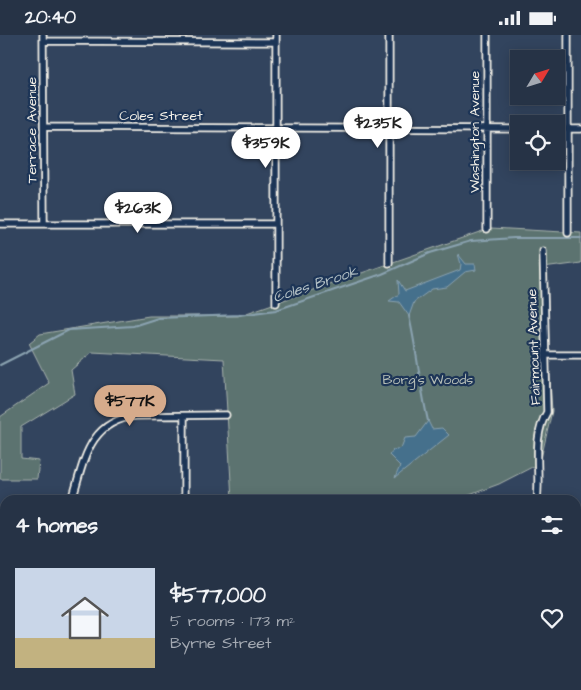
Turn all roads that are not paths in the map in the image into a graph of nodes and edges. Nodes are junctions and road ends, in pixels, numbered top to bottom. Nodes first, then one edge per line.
1 (276, 35) edge
2 (389, 35) edge
3 (487, 35) edge
4 (568, 35) edge
5 (43, 38) edge
6 (276, 42) junction
7 (44, 127) junction
8 (276, 128) junction
9 (388, 129) junction
10 (487, 129) junction
11 (510, 129) edge
12 (568, 129) junction
13 (581, 129) edge
14 (0, 224) edge
15 (44, 224) junction
16 (276, 224) junction
17 (487, 229) dead end
18 (568, 233) dead end
19 (543, 251) dead end
20 (389, 263) dead end
21 (276, 303) dead end
22 (546, 355) junction
23 (581, 355) edge
24 (226, 415) dead end
25 (184, 416) junction
26 (74, 495) edge
27 (184, 495) edge
28 (538, 495) edge

1 - 6 street
2 - 9 street
3 - 10 street, Washington Avenue
4 - 12 street
5 - 6 street
5 - 7 street, Terrace Avenue
6 - 8 street
7 - 8 street, Coles Street
7 - 15 street, Terrace Avenue
8 - 9 street, Coles Street
8 - 16 street
9 - 10 street, Coles Street
9 - 20 street
10 - 11 street, Coles Street
10 - 17 street, Washington Avenue
12 - 13 street
12 - 18 street
14 - 15 street
15 - 16 street
16 - 21 street
19 - 22 street, Fairmount Avenue
22 - 23 street
22 - 28 street, Fairmount Avenue
24 - 25 street
25 - 26 street
25 - 27 street

